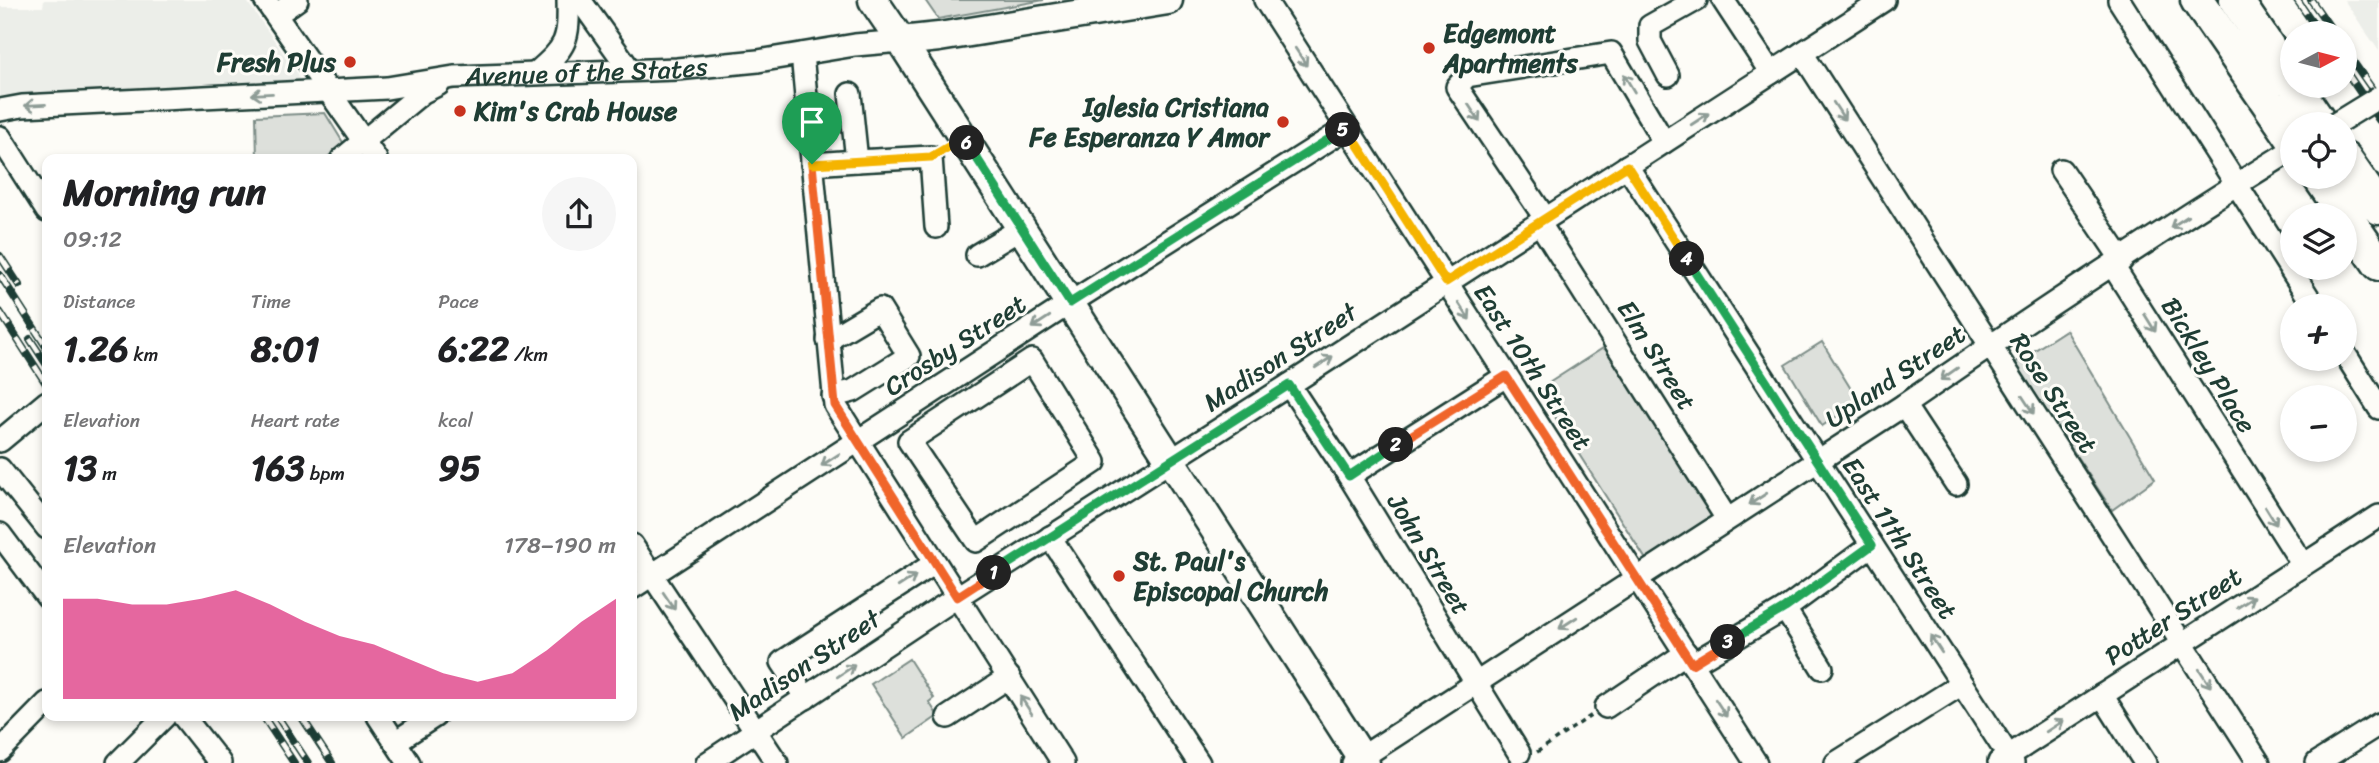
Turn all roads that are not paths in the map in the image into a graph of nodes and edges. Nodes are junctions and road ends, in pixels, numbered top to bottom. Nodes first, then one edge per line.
1 (297, 0) edge
2 (568, 0) edge
3 (580, 0) edge
4 (873, 0) edge
5 (1168, 0) edge
6 (1265, 0) edge
7 (1696, 0) edge
8 (1723, 0) edge
9 (1884, 0) edge
10 (2119, 0) edge
11 (2197, 0) edge
12 (2236, 0) edge
13 (270, 8) edge
14 (901, 41) junction
15 (1802, 53) junction
16 (802, 54) junction
17 (2280, 64) edge
18 (630, 70) junction
19 (536, 73) junction
20 (1771, 73) junction
21 (1668, 75) dead end
22 (454, 77) junction
23 (330, 91) junction
24 (850, 94) dead end
25 (2379, 97) edge
26 (0, 110) edge
27 (2355, 112) edge
28 (2280, 121) edge
29 (1347, 128) junction
30 (0, 137) edge
31 (964, 138) junction
32 (1664, 142) junction
33 (371, 150) edge
34 (931, 157) junction
35 (2280, 158) edge
36 (857, 161) junction
37 (812, 164) junction
38 (1627, 166) junction
39 (2062, 170) dead end
40 (2357, 176) edge
41 (2236, 184) junction
42 (2327, 189) edge
43 (42, 203) edge
44 (2379, 208) edge
45 (1542, 220) junction
46 (936, 228) dead end
47 (1022, 228) junction
48 (976, 254) dead end
49 (2117, 263) junction
50 (2379, 264) edge
51 (1446, 282) junction
52 (2306, 294) edge
53 (1070, 303) junction
54 (828, 340) junction
55 (1990, 345) junction
56 (2356, 371) edge
57 (959, 375) junction
58 (1506, 376) junction
59 (1289, 385) junction
60 (833, 396) junction
61 (975, 398) junction
62 (1904, 405) junction
63 (42, 406) edge
64 (2379, 408) edge
65 (0, 441) edge
66 (857, 442) junction
67 (1171, 459) junction
68 (1817, 461) junction
69 (0, 469) edge
70 (1349, 476) junction
71 (1956, 484) dead end
72 (1032, 504) junction
73 (2379, 516) edge
74 (1727, 519) junction
75 (42, 522) edge
76 (0, 534) edge
77 (1052, 536) junction
78 (1872, 545) junction
79 (637, 552) edge
80 (935, 563) junction
81 (2303, 565) junction
82 (652, 575) junction
83 (1636, 578) junction
84 (637, 585) edge
85 (42, 588) edge
86 (957, 597) junction
87 (1785, 608) junction
88 (2182, 643) junction
89 (1689, 658) junction
90 (1822, 668) dead end
91 (1009, 677) junction
92 (1476, 684) junction
93 (1962, 684) junction
94 (2102, 695) junction
95 (806, 698) junction
96 (1606, 706) road end
97 (42, 708) edge
98 (948, 716) dead end
99 (160, 721) edge
100 (187, 721) edge
101 (381, 721) edge
102 (427, 721) edge
103 (2379, 724) edge
104 (756, 731) junction
105 (395, 742) junction
106 (0, 751) edge
107 (1519, 753) road end
108 (1360, 761) edge
109 (2006, 761) edge
110 (118, 763) edge
111 (220, 763) edge
112 (409, 763) edge
113 (707, 763) edge
114 (777, 763) edge
115 (1063, 763) edge
116 (1199, 763) edge
117 (1756, 763) edge
118 (1836, 763) edge
119 (2145, 763) edge
120 (2259, 763) edge
121 (2317, 763) edge

1 - 13 street
2 - 19 street
3 - 18 street
4 - 14 main road
5 - 14 main road, Avenue of the States
6 -> 29 street, East 10th Street
7 - 21 street
8 - 20 street
9 - 15 street, Madison Street
10 - 41 street
11 - 28 highway
12 - 17 highway
13 - 23 street
14 - 16 street, Avenue of the States
14 - 31 main road
15 - 20 street, Madison Street
15 -> 55 street, Rose Street
16 - 18 street, Avenue of the States
16 - 37 street
18 - 19 street, Avenue of the States
19 - 22 street, Avenue of the States
32 -> 20 street, Madison Street
22 - 23 street, Avenue of the States
22 - 33 street
23 -> 26 street, Avenue of the States
23 - 33 street
24 - 36 street
25 - 27 street, bridge
29 - 51 street, East 10th Street
29 - 53 street, Crosby Street
30 - 43 street
31 - 34 street
31 - 47 main road
32 - 38 street, Madison Street
32 -> 45 street, Elm Street
34 - 36 street
34 - 46 street
35 - 41 street, Upland Street
36 - 37 street
37 - 54 street
38 - 45 street, Madison Street
38 - 68 street, East 11th Street
39 - 49 street, Bickley Place
40 - 44 highway
41 -> 49 street, Upland Street
41 - 52 street
42 - 50 highway
45 - 51 street, Madison Street
45 - 74 street, Elm Street
47 - 48 street
47 - 53 main road
49 - 55 street, Upland Street
49 -> 81 street, Bickley Place
51 -> 58 street, East 10th Street
59 -> 51 street, Madison Street
53 -> 57 street, Crosby Street
53 - 67 main road
54 - 60 street
54 - 60 street
55 -> 62 street, Upland Street
55 -> 88 street, Rose Street
56 - 64 street
57 - 61 street
57 - 66 street, Crosby Street
58 - 70 street
58 - 83 street, East 10th Street
59 - 67 street, Madison Street
59 - 70 street, John Street
60 - 66 street
61 - 72 street
61 - 72 street
62 - 68 street, Upland Street
62 - 71 street
63 - 65 street
66 - 80 street
66 -> 82 street, Crosby Street
67 - 77 street, Madison Street
67 - 108 main road
68 -> 74 street, Upland Street
68 - 78 street, East 11th Street
69 - 75 street
70 - 92 street, John Street
72 - 77 street
73 - 81 street, Potter Street
74 - 83 street, Upland Street
76 - 85 street
77 - 86 street, Madison Street
77 - 116 street
78 - 87 street
93 -> 78 street, East 11th Street
79 - 82 street
80 - 86 street
95 -> 80 street
88 -> 81 street, Potter Street
82 - 84 street, Crosby Street
82 -> 104 street
83 - 89 street, East 10th Street
83 -> 92 street, Upland Street
86 - 91 street
95 -> 86 street, Madison Street
87 - 89 street
87 - 90 street
88 - 94 street, Potter Street
88 -> 120 street, Rose Street
89 - 96 street
89 -> 117 street, East 10th Street
91 - 98 street
115 -> 91 street
92 - 107 street, John Street
92 - 108 street, Upland Street
93 - 109 street, East 11th Street
93 - 118 street
109 -> 94 street, Potter Street
94 - 119 street
95 - 104 street, Madison Street
97 - 106 street
99 - 110 street
100 - 111 street
101 - 105 street
102 - 105 street
103 - 121 street
104 - 113 street, Madison Street
104 - 114 street
105 - 112 street

